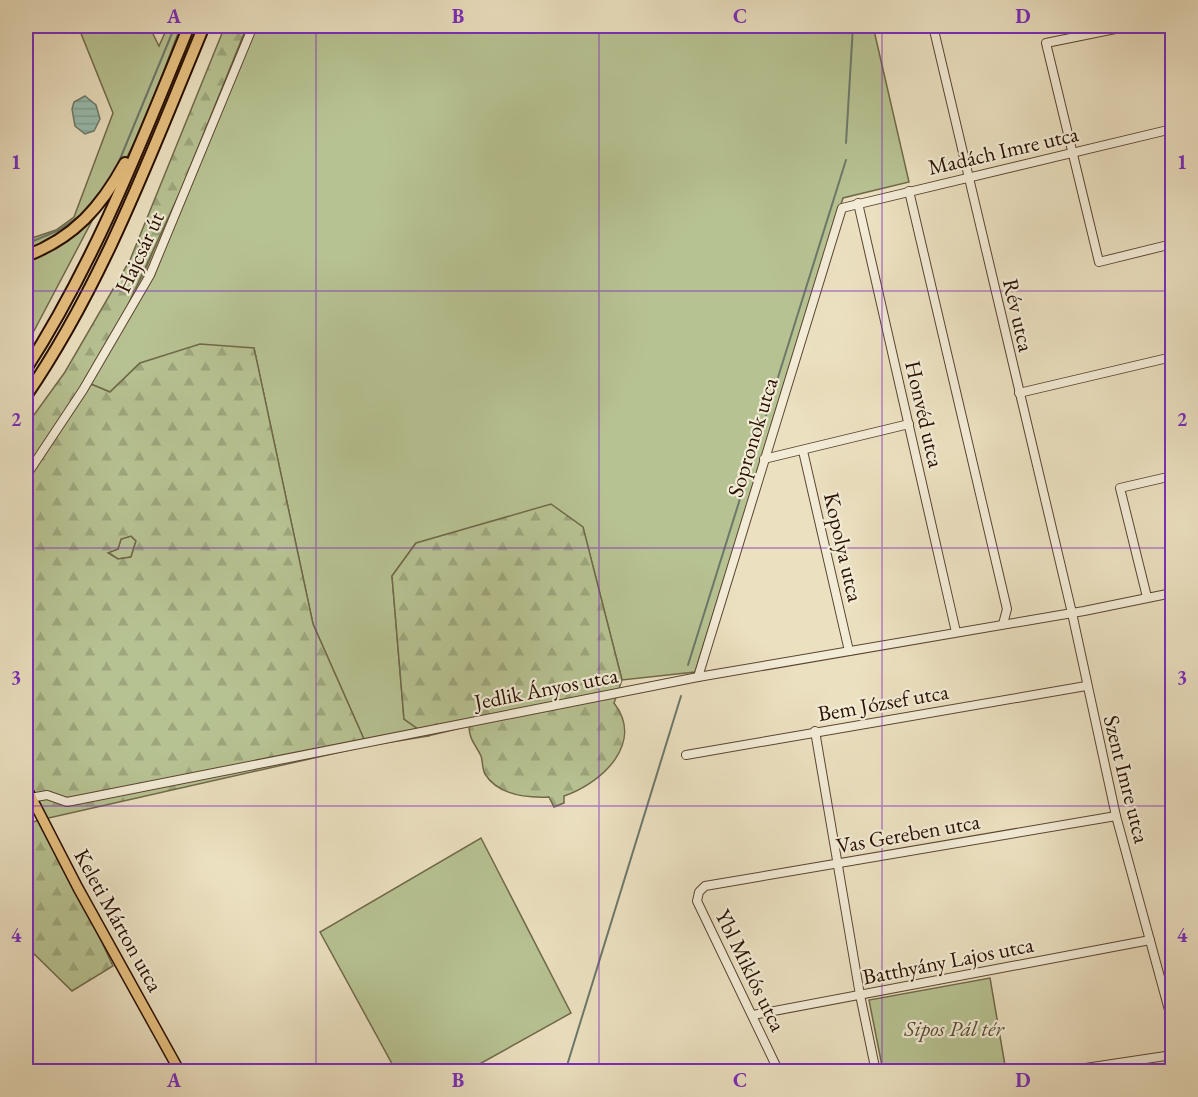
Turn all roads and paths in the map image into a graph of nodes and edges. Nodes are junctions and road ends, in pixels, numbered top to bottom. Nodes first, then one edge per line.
1 (189, 26) edge
2 (204, 26) edge
3 (253, 26) edge
4 (933, 26) edge
5 (1130, 26) edge
6 (153, 113) junction
7 (1173, 129) edge
8 (1073, 152) junction
9 (968, 176) junction
10 (909, 191) junction
11 (858, 203) junction
12 (842, 208) joint
13 (1173, 244) edge
14 (26, 256) edge
15 (1173, 357) edge
16 (26, 369) edge
17 (1019, 393) junction
18 (26, 396) edge
19 (909, 424) junction
20 (803, 451) junction
21 (764, 459) junction
22 (26, 476) edge
23 (1173, 476) edge
24 (1173, 593) edge
25 (1147, 597) junction
26 (1072, 613) junction
27 (1003, 624) junction
28 (26, 626) edge
29 (956, 632) junction
30 (26, 651) edge
31 (849, 651) junction
32 (698, 677) junction
33 (1086, 686) junction
34 (815, 731) junction
35 (686, 755) dead end
36 (26, 787) edge
37 (30, 798) junction
38 (1116, 816) junction
39 (837, 863) junction
40 (705, 886) joint
41 (1150, 940) junction
42 (860, 995) junction
43 (753, 1015) junction
44 (1173, 1022) edge
45 (1173, 1054) edge
46 (180, 1071) edge
47 (779, 1071) edge
48 (876, 1071) edge
49 (1059, 1071) edge

1 - 6 highway
2 - 18 highway
3 - 22 street, Hajcsár út
4 - 9 street, Rév utca
5 - 8 street
6 - 14 highway
6 - 16 highway
7 - 8 street, Madách Imre utca
8 - 9 street, Madách Imre utca
8 - 13 street
9 - 10 street, Madách Imre utca
9 - 17 street, Rév utca
10 - 11 street, Madách Imre utca
10 - 27 street
11 - 12 street, Madách Imre utca
11 - 19 street, Honvéd utca
12 - 21 street, Sopronok utca
15 - 17 street
17 - 26 street, Rév utca
19 - 20 street
19 - 29 street, Honvéd utca
20 - 21 street
20 - 31 street, Kopolya utca
21 - 32 street, Sopronok utca
23 - 25 street
24 - 25 street, Jedlik Ányos utca
25 - 26 street, Jedlik Ányos utca
26 - 27 street, Jedlik Ányos utca
26 - 33 street, Szent Imre utca
27 - 29 street, Jedlik Ányos utca
28 - 30 street
29 - 31 street, Jedlik Ányos utca
31 - 32 street, Jedlik Ányos utca
32 - 37 street, Jedlik Ányos utca
33 - 34 street, Bem József utca
33 - 38 street, Szent Imre utca
34 - 35 street, Bem József utca
34 - 39 street
36 - 37 main road, Keleti Márton utca
37 - 46 main road, Keleti Márton utca
38 - 39 street, Vas Gereben utca
38 - 41 street, Szent Imre utca
39 - 40 street, Vas Gereben utca
39 - 42 street
40 - 43 street, Ybl Miklós utca
41 - 42 street, Batthyány Lajos utca
41 - 44 street, Szent Imre utca
42 - 43 street, Batthyány Lajos utca
42 - 48 street
43 - 47 street, Ybl Miklós utca
45 - 49 street

